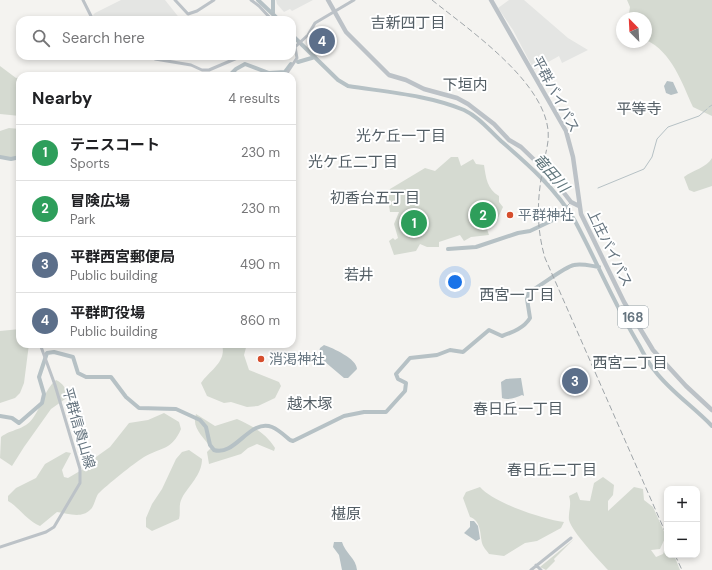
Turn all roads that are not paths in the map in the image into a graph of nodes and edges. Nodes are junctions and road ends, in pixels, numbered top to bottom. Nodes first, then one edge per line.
1 (83, 0) edge
2 (175, 0) edge
3 (214, 0) edge
4 (251, 0) edge
5 (328, 0) edge
6 (354, 0) edge
7 (491, 0) edge
8 (334, 11) junction
9 (91, 16) edge
10 (268, 16) edge
11 (297, 46) joint
12 (161, 60) edge
13 (230, 60) edge
14 (296, 60) edge
15 (296, 60) edge
16 (288, 72) edge
17 (579, 206) junction
18 (41, 348) edge
19 (712, 410) edge
20 (571, 538) dead end
21 (0, 547) edge
22 (536, 565) junction
23 (531, 570) edge
24 (541, 570) edge

1 - 9 main road
2 - 3 main road
4 - 10 main road
5 - 8 highway
6 - 8 main road
7 - 17 highway, 平群バイパス / 168
8 - 11 main road
8 - 17 highway
11 - 14 main road
12 - 13 main road
15 - 16 main road
17 - 19 highway, 上庄バイパス / 168
18 - 21 main road, 平群信貴山線
20 - 22 main road
22 - 23 main road
22 - 24 main road

